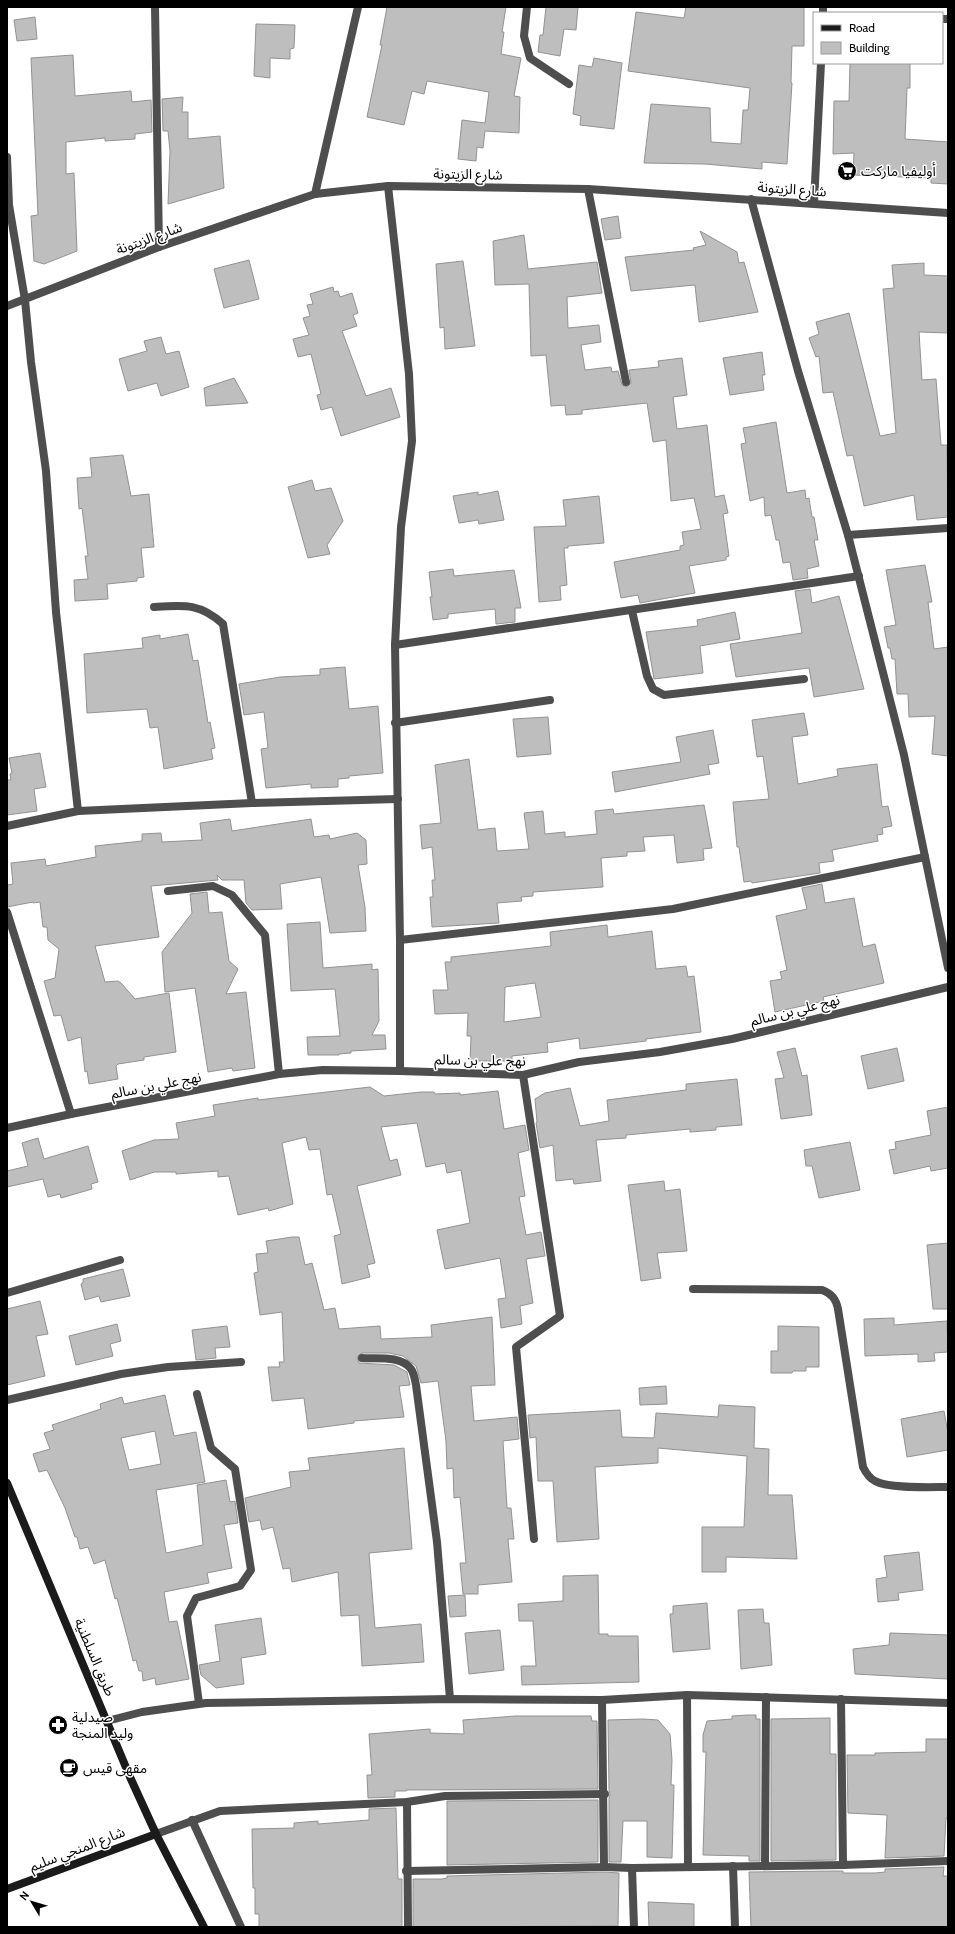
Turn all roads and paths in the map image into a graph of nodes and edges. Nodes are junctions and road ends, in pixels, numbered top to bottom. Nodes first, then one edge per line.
1 (155, 7) edge
2 (358, 7) edge
3 (527, 7) edge
4 (820, 64) edge
5 (569, 84) dead end
6 (7, 157) edge
7 (388, 186) junction
8 (588, 189) junction
9 (315, 194) junction
10 (751, 199) junction
11 (814, 204) junction
12 (948, 213) edge
13 (160, 247) junction
14 (24, 300) junction
15 (7, 306) edge
16 (626, 382) dead end
17 (948, 528) edge
18 (848, 535) junction
19 (859, 576) junction
20 (154, 607) dead end
21 (632, 611) junction
22 (395, 645) junction
23 (804, 679) dead end
24 (550, 700) dead end
25 (395, 723) junction
26 (398, 799) junction
27 (252, 803) junction
28 (78, 811) junction
29 (7, 826) edge
30 (925, 857) junction
31 (168, 890) dead end
32 (7, 912) edge
33 (400, 940) junction
34 (948, 968) edge
35 (948, 987) edge
36 (400, 1071) junction
37 (279, 1074) junction
38 (523, 1076) junction
39 (71, 1114) junction
40 (7, 1128) edge
41 (120, 1260) dead end
42 (693, 1289) dead end
43 (7, 1293) edge
44 (362, 1358) dead end
45 (241, 1362) dead end
46 (197, 1394) dead end
47 (7, 1400) edge
48 (7, 1482) edge
49 (948, 1487) edge
50 (11, 1501) edge
51 (534, 1539) dead end
52 (687, 1695) junction
53 (766, 1697) junction
54 (450, 1699) junction
55 (841, 1699) junction
56 (602, 1700) junction
57 (948, 1703) edge
58 (199, 1704) junction
59 (107, 1721) junction
60 (604, 1794) junction
61 (407, 1802) junction
62 (192, 1820) junction
63 (156, 1834) junction
64 (948, 1861) edge
65 (843, 1865) junction
66 (733, 1866) junction
67 (765, 1866) junction
68 (604, 1867) junction
69 (688, 1867) junction
70 (632, 1868) junction
71 (406, 1871) junction
72 (7, 1889) edge
73 (204, 1927) edge
74 (242, 1927) edge
75 (408, 1927) edge
76 (634, 1927) edge
77 (735, 1927) edge

1 - 13 street
2 - 9 street
3 - 5 street
4 - 11 street
6 - 14 street
7 - 8 street, شارع الزيتونة
7 - 9 street, شارع الزيتونة
7 - 22 street
8 - 10 street, شارع الزيتونة
8 - 16 street
9 - 13 street, شارع الزيتونة
10 - 11 street, شارع الزيتونة
10 - 18 street
11 - 12 street, شارع الزيتونة
13 - 14 street, شارع الزيتونة
14 - 15 street, شارع الزيتونة
14 - 28 street
17 - 18 street
18 - 19 street
19 - 21 street
19 - 30 street
20 - 27 street
21 - 22 street
21 - 23 street
22 - 25 street
24 - 25 street
25 - 26 street
26 - 27 street
26 - 33 street
27 - 28 street
28 - 29 street
30 - 33 street
30 - 34 street
31 - 37 street
32 - 39 street
33 - 36 street
35 - 38 street, نهج علي بن سالم
36 - 37 street, نهج علي بن سالم
36 - 38 street, نهج علي بن سالم
37 - 39 street, نهج علي بن سالم
38 - 51 street
39 - 40 street, نهج علي بن سالم
41 - 43 street
42 - 49 street
44 - 54 street
45 - 47 street
46 - 58 street
48 - 50 main road, طريق السلطنية
50 - 59 main road, طريق السلطنية
52 - 53 street
52 - 56 street
52 - 69 street
53 - 55 street
53 - 67 street
54 - 56 street
54 - 58 street
55 - 57 street
55 - 65 street
56 - 60 street
58 - 59 street
59 - 63 main road, طريق السلطنية
60 - 61 street
60 - 68 street
61 - 62 street
61 - 71 street
62 - 63 street
62 - 74 street
63 - 72 main road, شارع المنجي سليم
63 - 73 main road, طريق السلطنية
64 - 65 street
65 - 67 street
66 - 67 street
66 - 69 street
66 - 77 street
68 - 70 street
68 - 71 street
69 - 70 street
70 - 76 street
71 - 75 street

